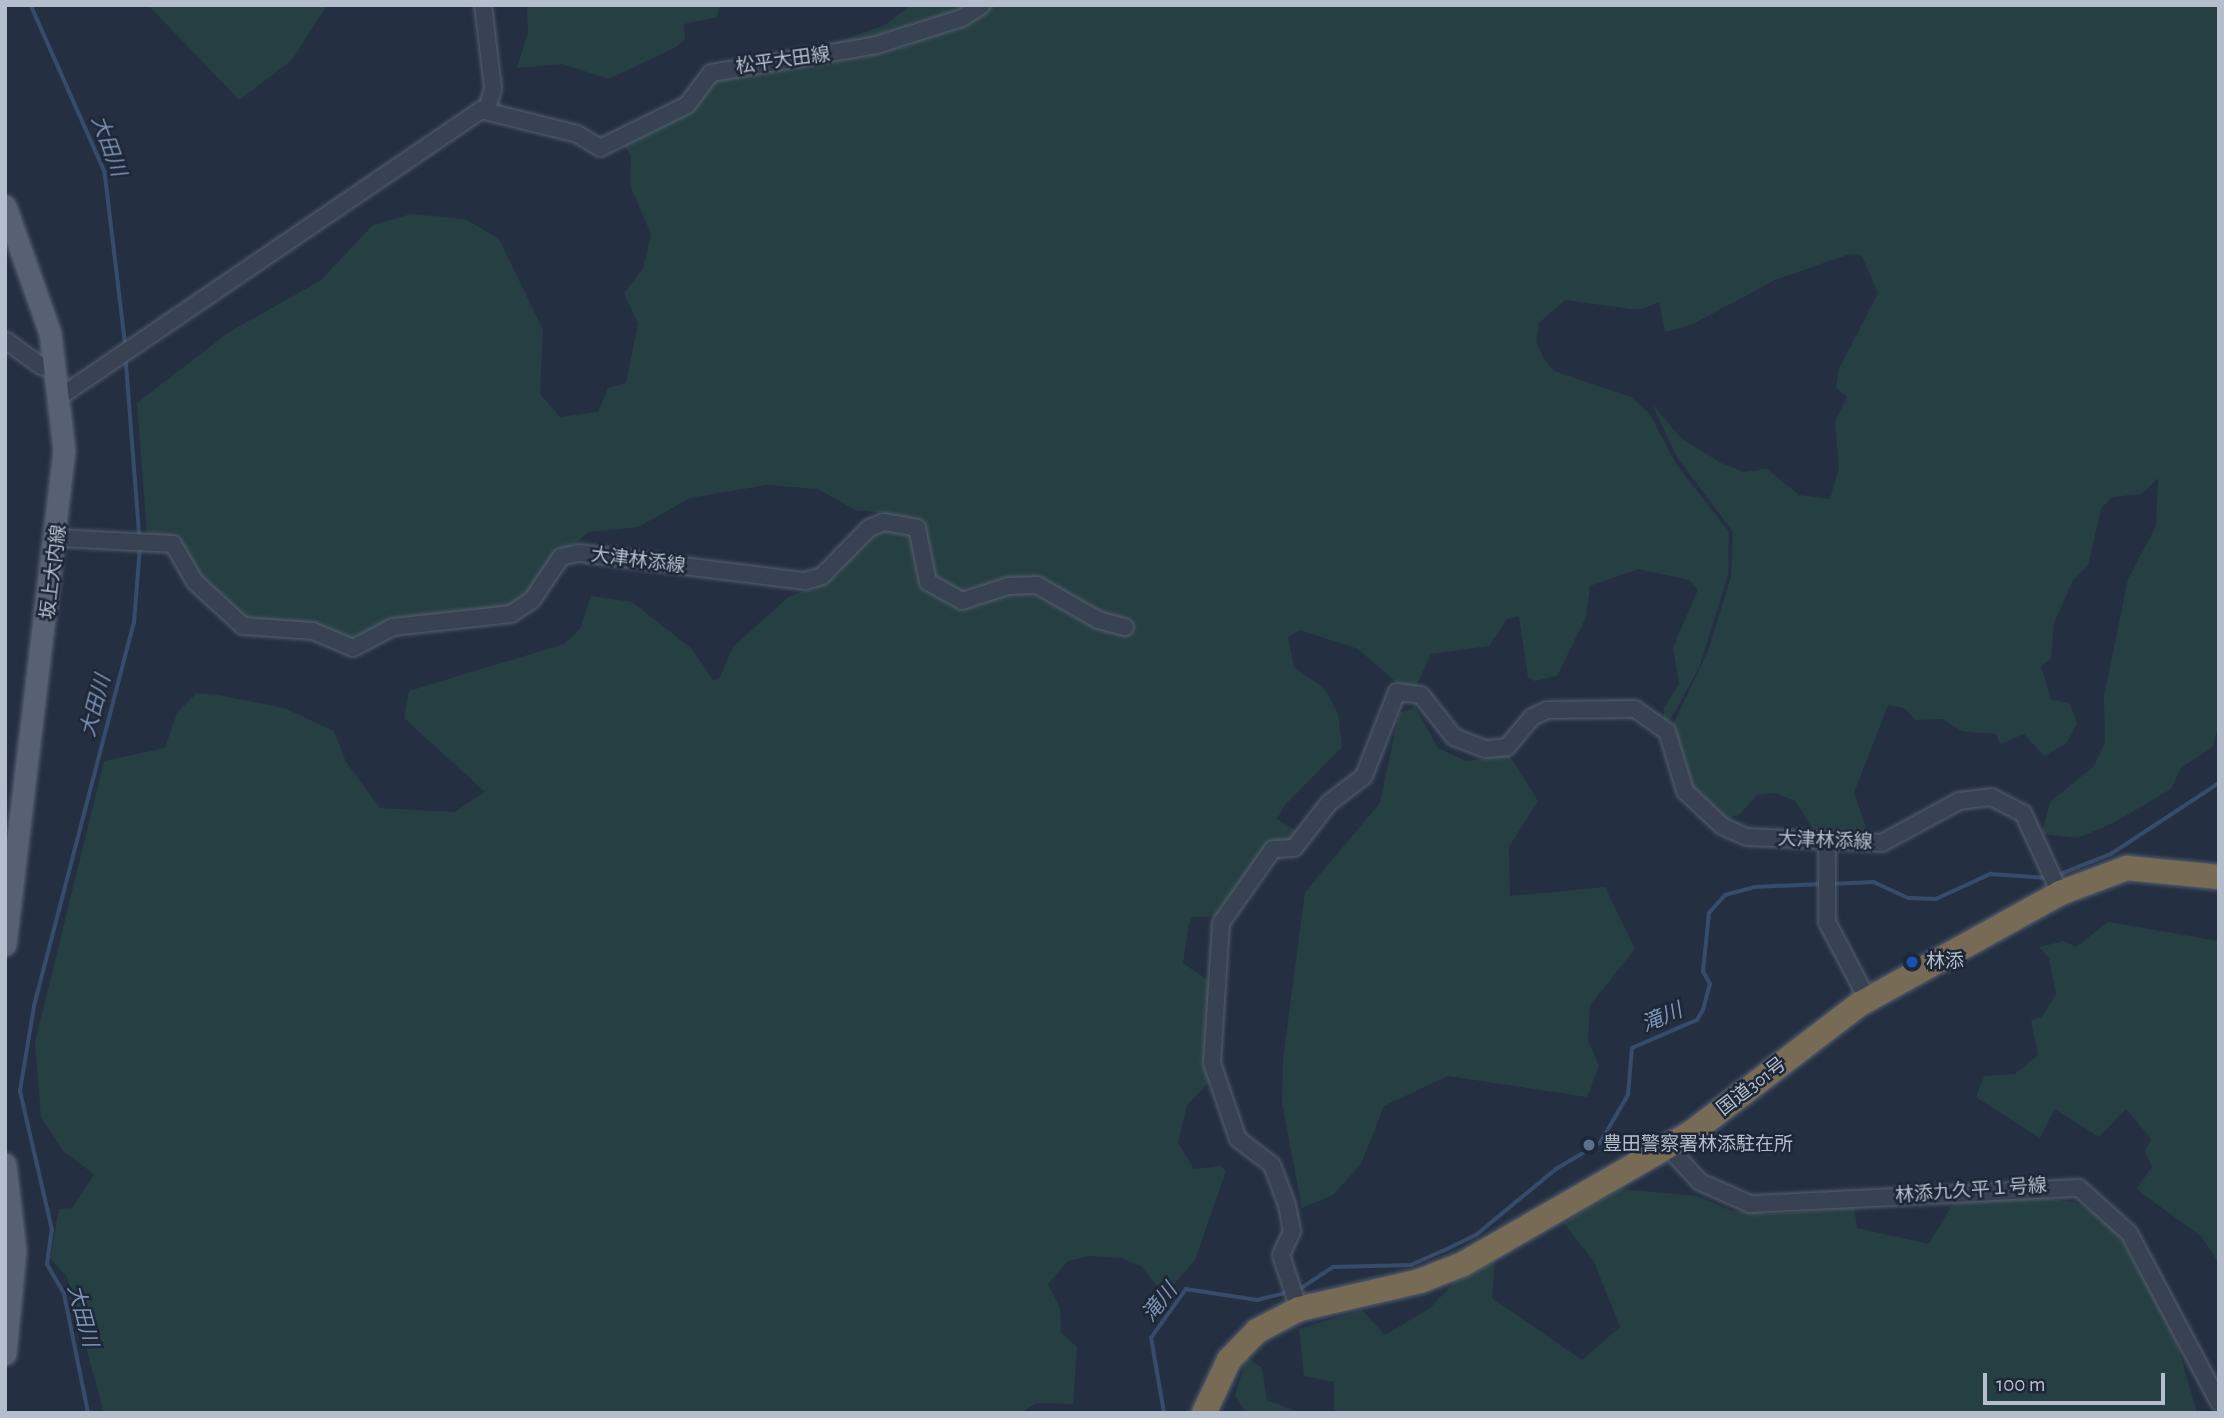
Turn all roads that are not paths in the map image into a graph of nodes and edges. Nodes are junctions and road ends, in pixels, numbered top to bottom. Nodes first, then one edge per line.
1 (483, 5) edge
2 (982, 5) edge
3 (487, 109) junction
4 (5, 206) edge
5 (5, 340) edge
6 (56, 368) junction
7 (61, 396) junction
8 (58, 538) junction
9 (1125, 627) dead end
10 (1827, 845) junction
11 (2219, 877) edge
12 (2056, 879) junction
13 (5, 944) edge
14 (1868, 1000) junction
15 (1668, 1147) junction
16 (5, 1164) edge
17 (1298, 1309) junction
18 (5, 1354) edge
19 (2219, 1402) edge
20 (1208, 1411) edge

1 - 3 street
2 - 3 street, 松平大田線
3 - 7 street
4 - 6 main road, 坂上大内線
5 - 6 street
6 - 7 main road, 坂上大内線
7 - 8 main road, 坂上大内線
8 - 9 street, 大津林添線
8 - 13 main road, 坂上大内線
10 - 12 street, 大津林添線
10 - 14 street
10 - 17 street, 大津林添線
11 - 12 highway, 国道301号
12 - 14 highway, 国道301号
14 - 15 highway, 国道301号
15 - 17 highway, 国道301号
15 - 19 street, 林添九久平１号線
16 - 18 main road
17 - 20 highway, 国道301号

